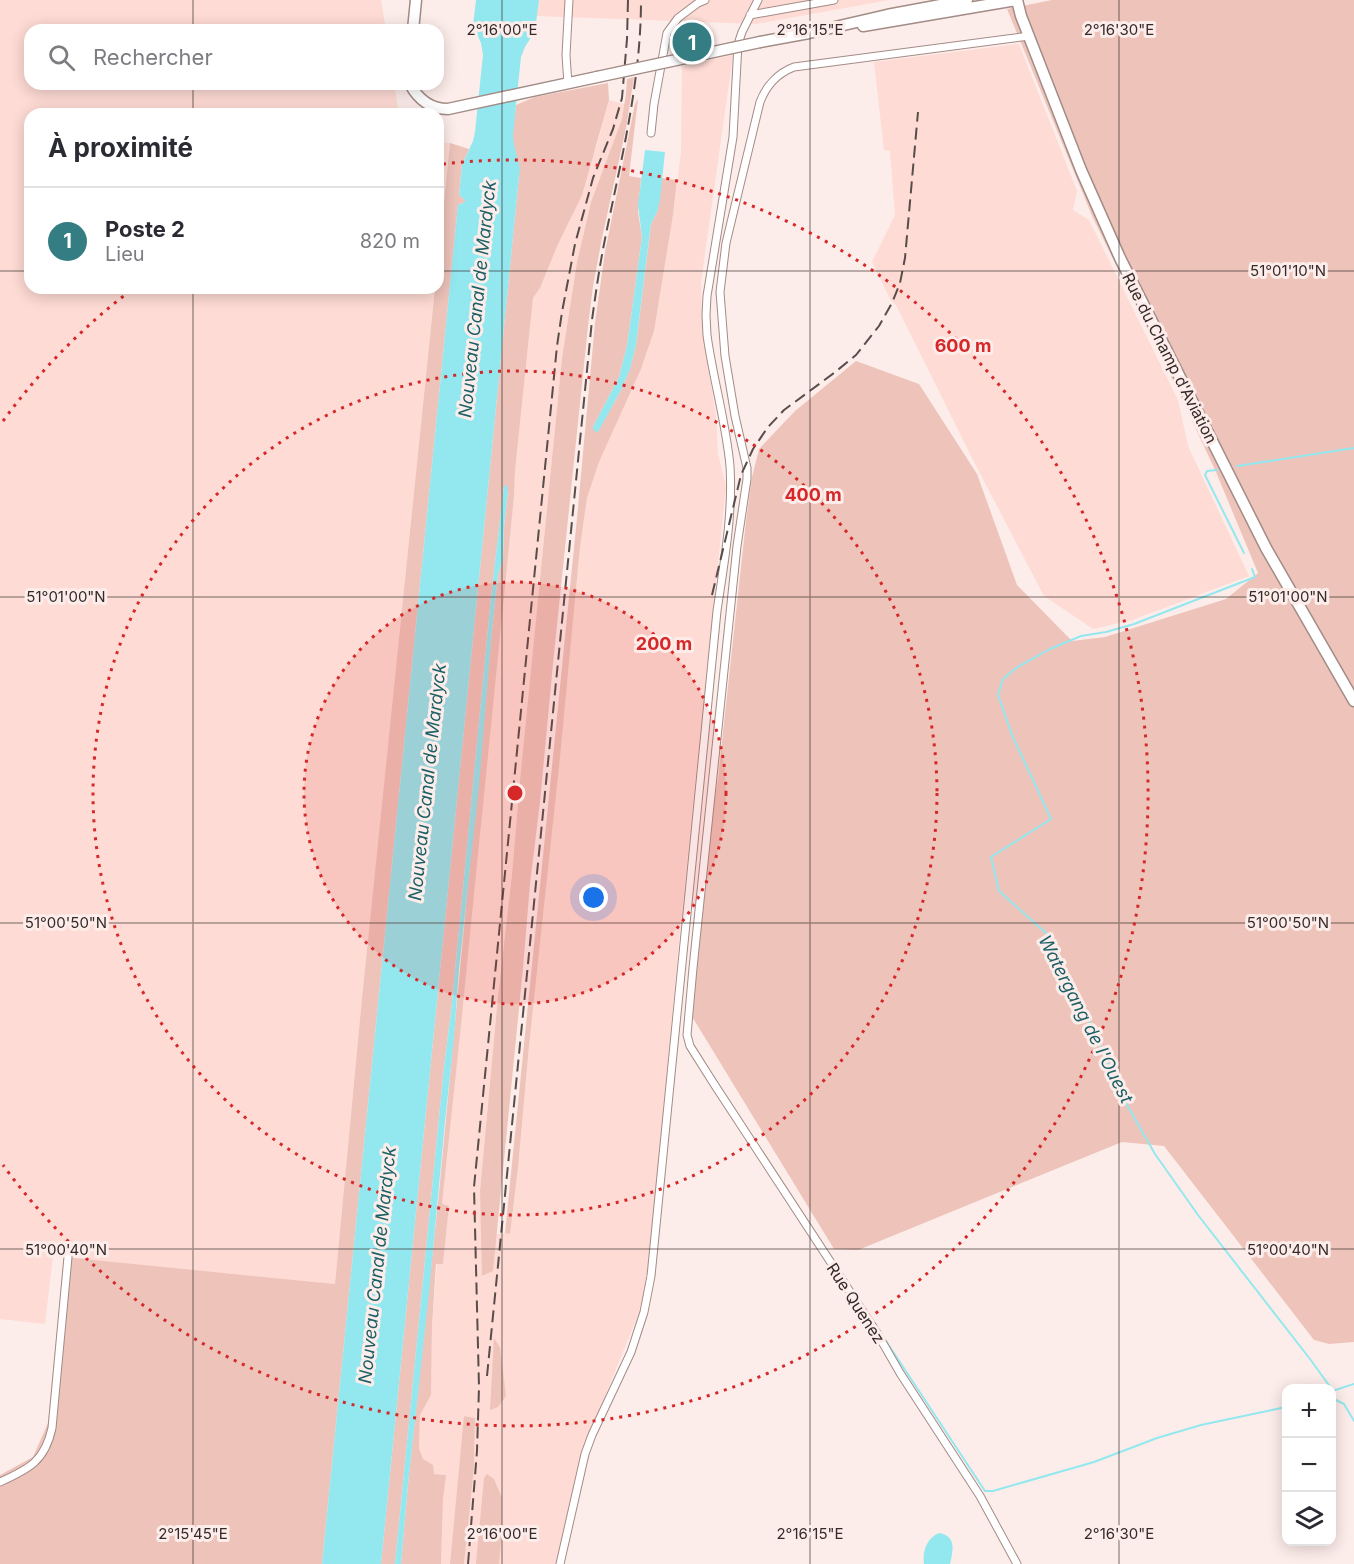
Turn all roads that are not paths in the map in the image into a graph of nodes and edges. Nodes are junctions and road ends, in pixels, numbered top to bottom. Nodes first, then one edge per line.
1 (409, 0) edge
2 (416, 0) edge
3 (568, 0) edge
4 (705, 0) edge
5 (758, 0) edge
6 (834, 0) edge
7 (967, 0) edge
8 (1016, 0) edge
9 (750, 15) junction
10 (407, 24) edge
11 (414, 24) edge
12 (809, 33) junction
13 (1029, 36) junction
14 (568, 84) junction
15 (414, 90) edge
16 (438, 108) edge
17 (444, 108) edge
18 (651, 133) dead end
19 (1354, 701) edge
20 (68, 1257) dead end
21 (0, 1482) edge
22 (560, 1564) edge
23 (1017, 1564) edge

1 - 10 main road
2 - 11 main road
3 - 14 street
4 - 18 street
5 - 9 street
6 - 9 street
7 - 12 main road
8 - 12 main road
8 - 13 main road, Rue du Champ d'Aviation
9 - 22 street
12 - 14 main road, bridge
13 - 19 main road, Rue du Champ d'Aviation
13 - 23 street, Rue Quenez
14 - 17 main road
15 - 16 main road
20 - 21 street

